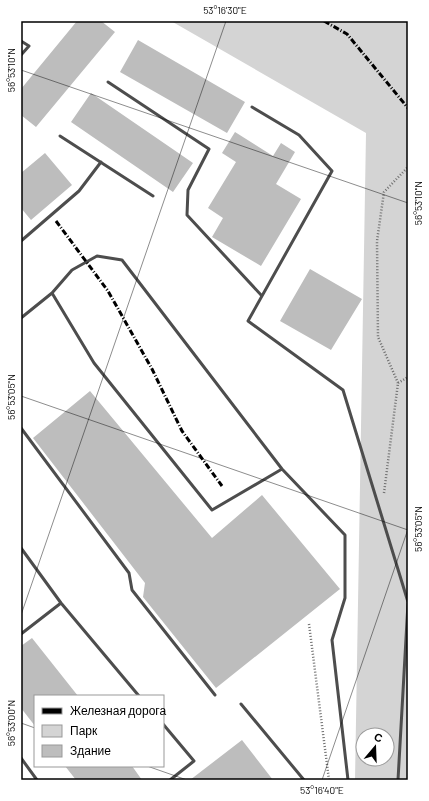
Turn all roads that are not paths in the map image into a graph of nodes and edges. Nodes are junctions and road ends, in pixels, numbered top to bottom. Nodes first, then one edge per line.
1 (21, 42) edge
2 (21, 55) edge
3 (108, 82) dead end
4 (252, 107) dead end
5 (60, 136) dead end
6 (101, 162) junction
7 (153, 196) dead end
8 (21, 241) edge
9 (52, 293) junction
10 (262, 296) junction
11 (21, 318) edge
12 (21, 428) edge
13 (282, 469) junction
14 (21, 548) edge
15 (61, 603) junction
16 (408, 603) edge
17 (21, 634) edge
18 (139, 695) edge
19 (215, 695) dead end
20 (241, 704) dead end
21 (164, 725) edge
22 (21, 758) edge
23 (37, 780) edge
24 (170, 780) edge
25 (304, 780) edge
26 (348, 780) edge
27 (398, 780) edge

1 - 2 lane
3 - 10 lane
4 - 10 lane
5 - 6 lane
6 - 7 lane
6 - 8 lane
9 - 11 lane
9 - 13 lane
9 - 13 lane
10 - 16 lane
12 - 19 lane
13 - 26 lane
14 - 15 lane
15 - 17 lane
15 - 18 lane
16 - 27 lane
20 - 25 lane
21 - 24 lane
22 - 23 lane

